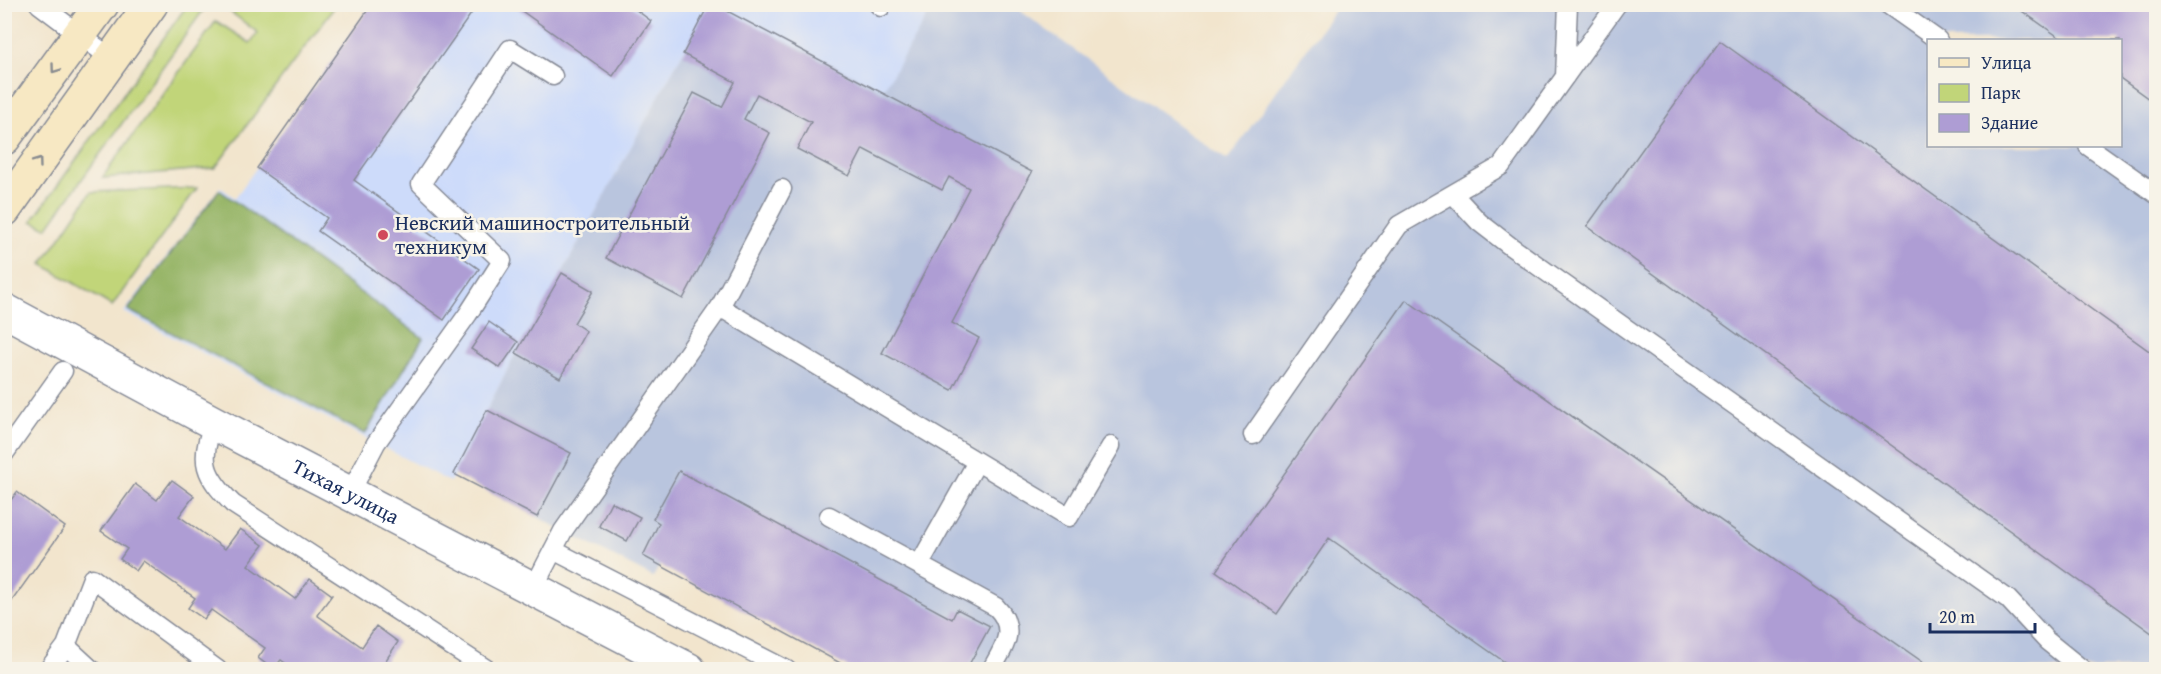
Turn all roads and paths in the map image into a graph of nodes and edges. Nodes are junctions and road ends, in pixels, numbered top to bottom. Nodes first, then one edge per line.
1 (39, 4) edge
2 (102, 4) edge
3 (151, 4) edge
4 (1568, 4) edge
5 (1617, 4) edge
6 (1887, 4) edge
7 (79, 35) junction
8 (1937, 39) edge
9 (112, 59) junction
10 (553, 76) dead end
11 (1565, 77) junction
12 (4, 138) edge
13 (2089, 147) edge
14 (782, 189) dead end
15 (1453, 194) junction
16 (2157, 194) edge
17 (4, 210) edge
18 (720, 307) junction
19 (4, 310) edge
20 (63, 371) dead end
21 (214, 423) junction
22 (1253, 435) dead end
23 (1111, 446) dead end
24 (4, 454) edge
25 (977, 462) junction
26 (350, 493) junction
27 (829, 516) dead end
28 (553, 550) junction
29 (919, 565) junction
30 (532, 589) junction
31 (66, 646) junction
32 (48, 669) edge
33 (92, 669) edge
34 (218, 669) edge
35 (488, 669) edge
36 (689, 669) edge
37 (787, 669) edge
38 (991, 669) edge
39 (2083, 669) edge

1 - 7 lane
2 - 7 main road
3 - 9 main road
4 - 11 lane
5 - 11 lane
6 - 8 lane
7 - 9 lane
7 -> 12 main road
17 -> 9 main road
10 - 26 lane
11 - 15 lane
13 - 16 lane
14 - 18 lane
15 - 22 lane
15 - 39 lane
18 - 25 lane
18 - 28 lane
19 - 21 street, Тихая улица
20 - 24 lane
21 - 26 street, Тихая улица
21 - 35 lane
23 - 25 lane
25 - 29 lane
26 - 30 street, Тихая улица
27 - 29 lane
28 - 30 lane
28 - 37 lane
29 - 38 lane
30 - 36 street, Тихая улица
31 - 32 lane
31 - 33 lane
31 - 34 lane

